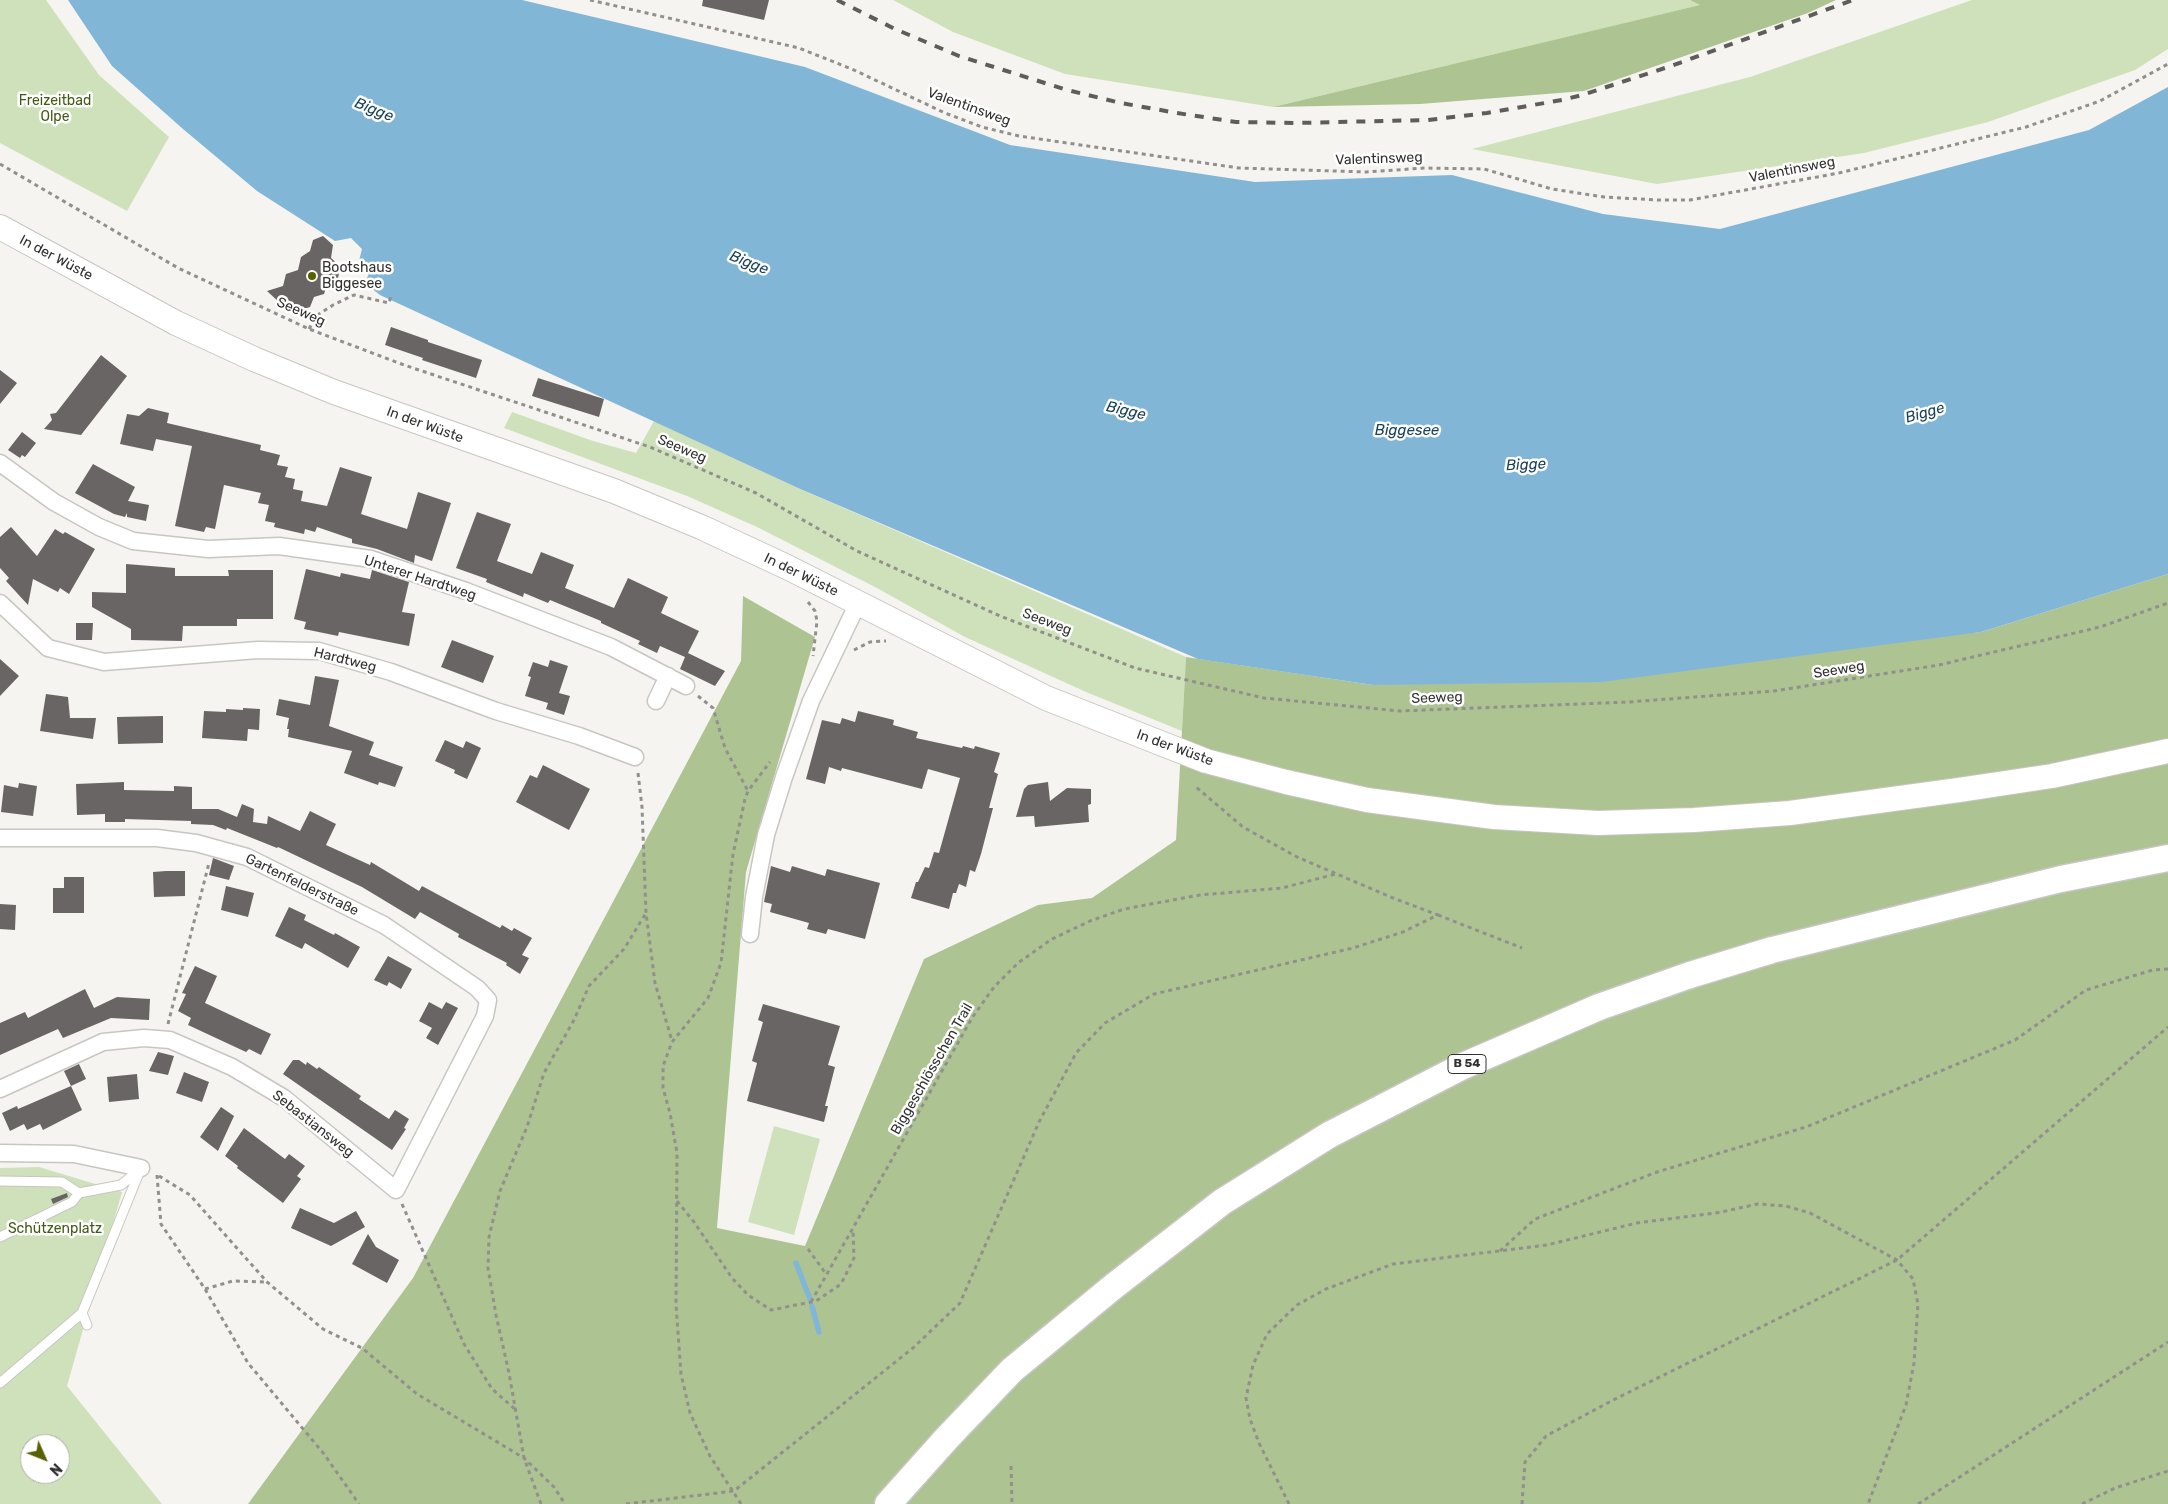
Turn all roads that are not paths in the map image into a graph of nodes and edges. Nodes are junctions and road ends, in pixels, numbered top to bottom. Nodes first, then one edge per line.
1 (0, 227) edge
2 (0, 463) edge
3 (0, 603) edge
4 (858, 603) junction
5 (668, 676) junction
6 (686, 686) road end
7 (656, 700) dead end
8 (2168, 751) edge
9 (635, 757) road end
10 (0, 838) edge
11 (2168, 858) edge
12 (750, 934) dead end
13 (0, 1089) edge
14 (0, 1153) edge
15 (141, 1168) junction
16 (0, 1181) edge
17 (396, 1190) joint
18 (79, 1194) junction
19 (0, 1237) edge
20 (82, 1313) junction
21 (87, 1325) dead end
22 (0, 1383) edge
23 (888, 1504) edge

1 - 4 main road, In der Wüste
2 - 5 street, Unterer Hardtweg
3 - 9 street, Hardtweg
4 - 8 main road, In der Wüste
4 - 12 street
5 - 6 street, Unterer Hardtweg
5 - 7 street
10 - 17 street, Gartenfelderstraße
11 - 23 main road, B 54
13 - 17 street, Sebastiansweg
14 - 15 street
15 - 18 lane
15 - 20 lane
16 - 18 lane
18 - 19 lane
20 - 21 lane
20 - 22 lane

